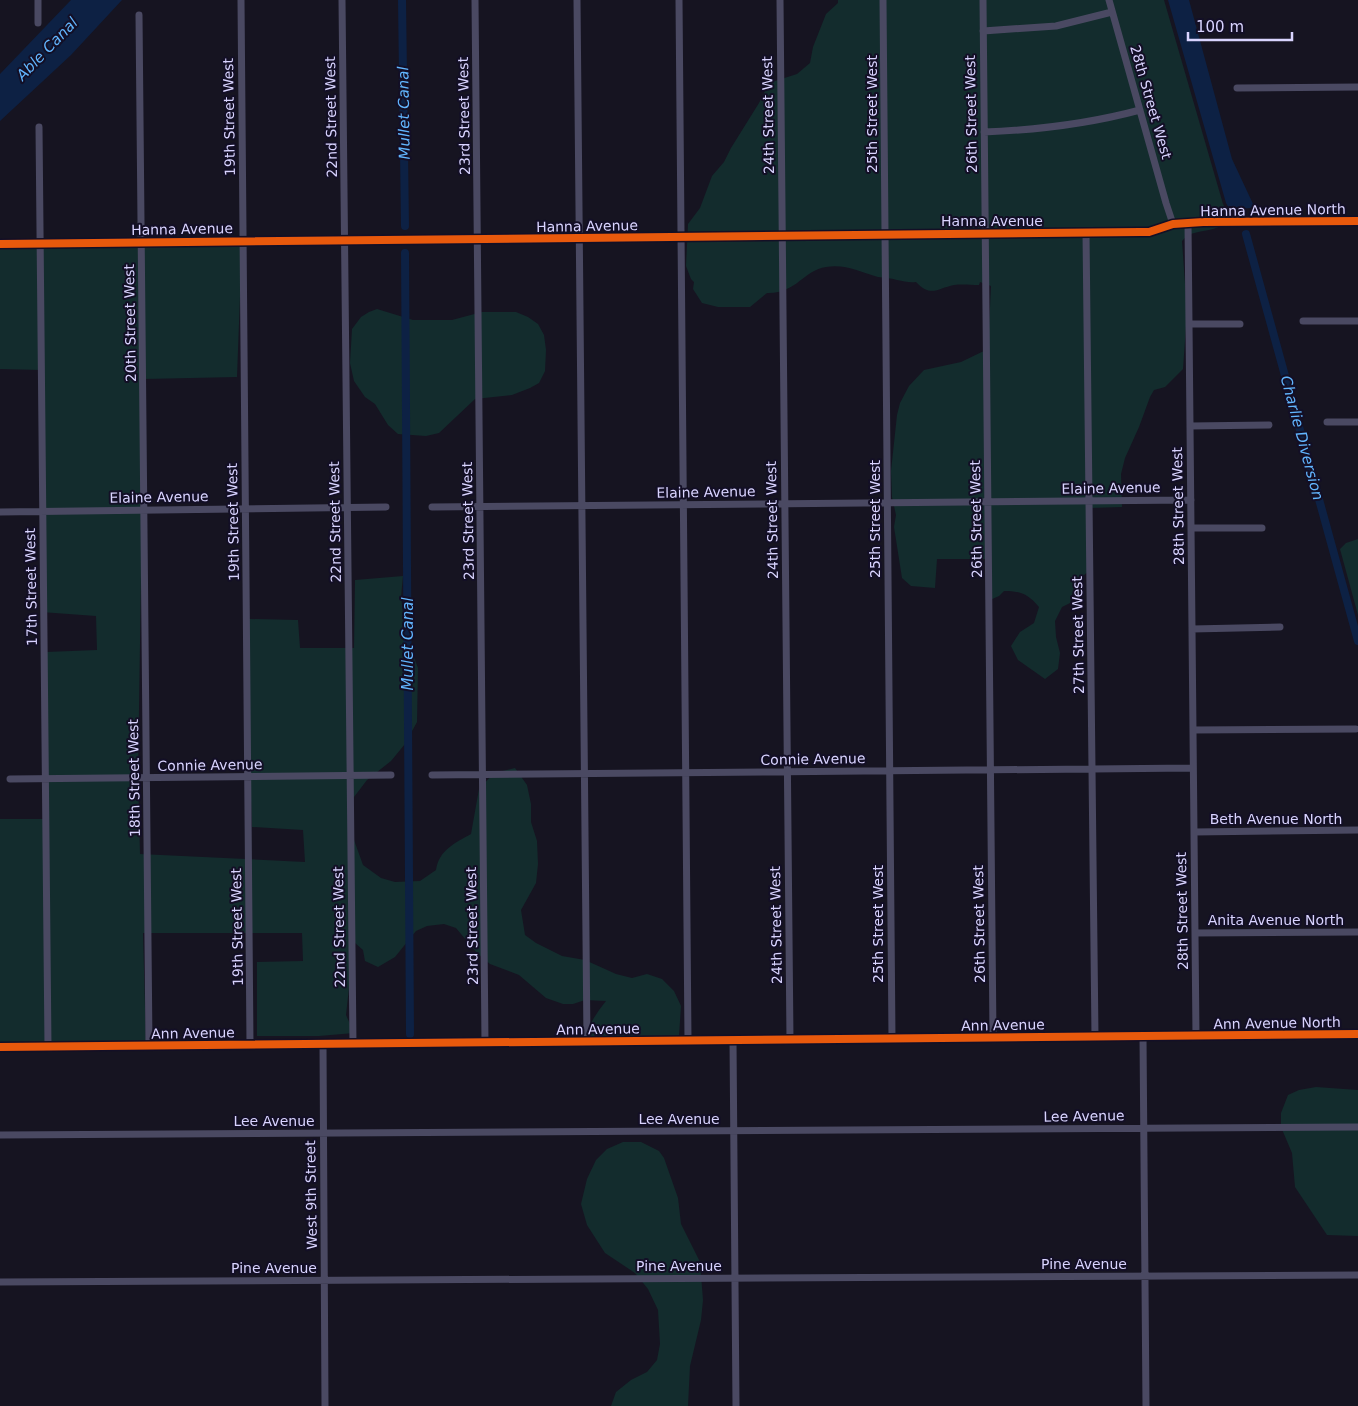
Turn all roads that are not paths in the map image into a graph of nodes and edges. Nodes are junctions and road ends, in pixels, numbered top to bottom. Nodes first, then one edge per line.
1 (38, 0) edge
2 (241, 0) edge
3 (342, 0) edge
4 (475, 0) edge
5 (577, 0) edge
6 (679, 0) edge
7 (780, 0) edge
8 (883, 0) edge
9 (982, 0) edge
10 (1109, 0) edge
11 (1112, 12) junction
12 (139, 15) dead end
13 (38, 23) dead end
14 (983, 32) junction
15 (1358, 87) edge
16 (1237, 88) dead end
17 (1140, 110) junction
18 (39, 126) dead end
19 (984, 132) junction
20 (1358, 221) edge
21 (1188, 223) junction
22 (1173, 224) junction
23 (1086, 233) junction
24 (985, 234) junction
25 (885, 235) junction
26 (782, 236) junction
27 (681, 237) junction
28 (579, 238) junction
29 (478, 239) junction
30 (345, 240) junction
31 (243, 241) junction
32 (141, 242) junction
33 (0, 244) edge
34 (40, 244) junction
35 (1358, 320) edge
36 (1303, 321) dead end
37 (1189, 324) junction
38 (1240, 324) dead end
39 (1327, 422) dead end
40 (1358, 422) edge
41 (1269, 425) dead end
42 (1190, 426) junction
43 (1191, 500) junction
44 (1089, 501) junction
45 (988, 502) junction
46 (887, 503) junction
47 (785, 504) junction
48 (683, 505) junction
49 (582, 506) junction
50 (432, 507) dead end
51 (480, 507) junction
52 (347, 508) junction
53 (386, 508) dead end
54 (246, 509) junction
55 (144, 510) junction
56 (43, 511) junction
57 (0, 512) edge
58 (1191, 528) junction
59 (1262, 528) dead end
60 (1280, 627) dead end
61 (1192, 629) junction
62 (1356, 729) dead end
63 (1193, 730) junction
64 (1193, 768) junction
65 (1092, 769) junction
66 (990, 770) junction
67 (890, 771) junction
68 (686, 772) junction
69 (787, 772) junction
70 (483, 774) junction
71 (584, 774) junction
72 (391, 775) dead end
73 (432, 775) dead end
74 (350, 776) junction
75 (248, 777) junction
76 (10, 778) dead end
77 (45, 778) junction
78 (147, 778) junction
79 (1358, 830) edge
80 (1194, 832) junction
81 (1358, 932) edge
82 (1195, 933) junction
83 (1358, 1034) edge
84 (1143, 1036) junction
85 (1196, 1036) junction
86 (1095, 1037) junction
87 (892, 1038) junction
88 (993, 1038) junction
89 (688, 1040) junction
90 (733, 1040) junction
91 (790, 1040) junction
92 (486, 1042) junction
93 (586, 1042) junction
94 (250, 1044) junction
95 (323, 1044) junction
96 (353, 1044) junction
97 (150, 1046) junction
98 (0, 1047) edge
99 (48, 1047) junction
100 (1144, 1127) junction
101 (1358, 1127) edge
102 (733, 1131) junction
103 (323, 1133) junction
104 (0, 1135) edge
105 (1358, 1275) edge
106 (1145, 1276) junction
107 (735, 1279) junction
108 (324, 1280) junction
109 (0, 1282) edge
110 (325, 1406) edge
111 (736, 1406) edge
112 (1146, 1406) edge

1 - 13 street
2 - 31 street, 19th Street West
3 - 30 street, 22nd Street West
4 - 29 street, 23rd Street West
5 - 28 street
6 - 27 street
7 - 26 street, 24th Street West
8 - 25 street, 25th Street West
9 - 14 street, 26th Street West
10 - 11 street, 28th Street West
11 - 14 street
11 - 17 street, 28th Street West
12 - 32 street, 20th Street West
14 - 19 street, 26th Street West
15 - 16 street
17 - 19 street
17 - 22 street, 28th Street West
18 - 34 street, 17th Street West
19 - 24 street, 26th Street West
20 - 21 street, Hanna Avenue North
21 - 22 street
21 - 37 street, 28th Street West
22 - 23 street, Hanna Avenue
23 - 24 street, Hanna Avenue
23 - 44 street, 27th Street West
24 - 25 street, Hanna Avenue
24 - 45 street, 26th Street West
25 - 26 street, Hanna Avenue
25 - 46 street, 25th Street West
26 - 27 street, Hanna Avenue
26 - 47 street, 24th Street West
27 - 28 street, Hanna Avenue
27 - 48 street
28 - 29 street, Hanna Avenue
28 - 49 street
29 - 30 street, Hanna Avenue
29 - 51 street, 23rd Street West
30 - 31 street, Hanna Avenue
30 - 52 street, 22nd Street West
31 - 32 street, Hanna Avenue
31 - 54 street, 19th Street West
32 - 34 street, Hanna Avenue
32 - 55 street, 20th Street West
33 - 34 street, Hanna Avenue
34 - 56 street, 17th Street West
35 - 36 street
37 - 38 street
37 - 42 street, 28th Street West
39 - 40 street
41 - 42 street
42 - 43 street, 28th Street West
43 - 44 street, Elaine Avenue
43 - 58 street, 28th Street West
44 - 45 street, Elaine Avenue
44 - 65 street, 27th Street West
45 - 46 street, Elaine Avenue
45 - 66 street, 26th Street West
46 - 47 street, Elaine Avenue
46 - 67 street, 25th Street West
47 - 48 street, Elaine Avenue
47 - 69 street, 24th Street West
48 - 49 street, Elaine Avenue
48 - 68 street
49 - 51 street, Elaine Avenue
49 - 71 street
50 - 51 street, Elaine Avenue
51 - 70 street, 23rd Street West
52 - 53 street, Elaine Avenue
52 - 54 street, Elaine Avenue
52 - 74 street, 22nd Street West
54 - 55 street, Elaine Avenue
54 - 75 street, 19th Street West
55 - 56 street, Elaine Avenue
55 - 78 street, 18th Street West
56 - 57 street, Elaine Avenue
56 - 77 street, 17th Street West
58 - 59 street
58 - 61 street, 28th Street West
60 - 61 street
61 - 63 street, 28th Street West
62 - 63 street
63 - 64 street, 28th Street West
64 - 65 street, Connie Avenue
64 - 80 street, 28th Street West
65 - 66 street, Connie Avenue
65 - 86 street, 27th Street West
66 - 67 street, Connie Avenue
66 - 88 street, 26th Street West
67 - 69 street, Connie Avenue
67 - 87 street, 25th Street West
68 - 69 street, Connie Avenue
68 - 71 street, Connie Avenue
68 - 89 street
69 - 91 street, 24th Street West
70 - 71 street, Connie Avenue
70 - 73 street, Connie Avenue
70 - 92 street, 23rd Street West
71 - 93 street
72 - 74 street, Connie Avenue
74 - 75 street, Connie Avenue
74 - 96 street, 22nd Street West
75 - 78 street, Connie Avenue
75 - 94 street, 19th Street West
76 - 77 street, Connie Avenue
77 - 78 street, Connie Avenue
77 - 99 street, 17th Street West
78 - 97 street, 18th Street West
79 - 80 street, Beth Avenue North
80 - 82 street, 28th Street West
81 - 82 street, Anita Avenue North
82 - 85 street, 28th Street West
83 - 85 street, Ann Avenue North
84 - 85 street, Ann Avenue
84 - 86 street, Ann Avenue
84 - 100 street
86 - 88 street, Ann Avenue
87 - 88 street, Ann Avenue
87 - 91 street, Ann Avenue
89 - 90 street, Ann Avenue
89 - 93 street, Ann Avenue
90 - 91 street, Ann Avenue
90 - 102 street
92 - 93 street, Ann Avenue
92 - 96 street, Ann Avenue
94 - 95 street, Ann Avenue
94 - 97 street, Ann Avenue
95 - 96 street, Ann Avenue
95 - 103 street, West 9th Street
97 - 99 street, Ann Avenue
98 - 99 street, Ann Avenue
100 - 101 street, Lee Avenue
100 - 102 street, Lee Avenue
100 - 106 street
102 - 103 street, Lee Avenue
102 - 107 street
103 - 104 street, Lee Avenue
103 - 108 street, West 9th Street
105 - 106 street, Pine Avenue
106 - 107 street, Pine Avenue
106 - 112 street
107 - 108 street, Pine Avenue
107 - 111 street
108 - 109 street, Pine Avenue
108 - 110 street, West 9th Street

